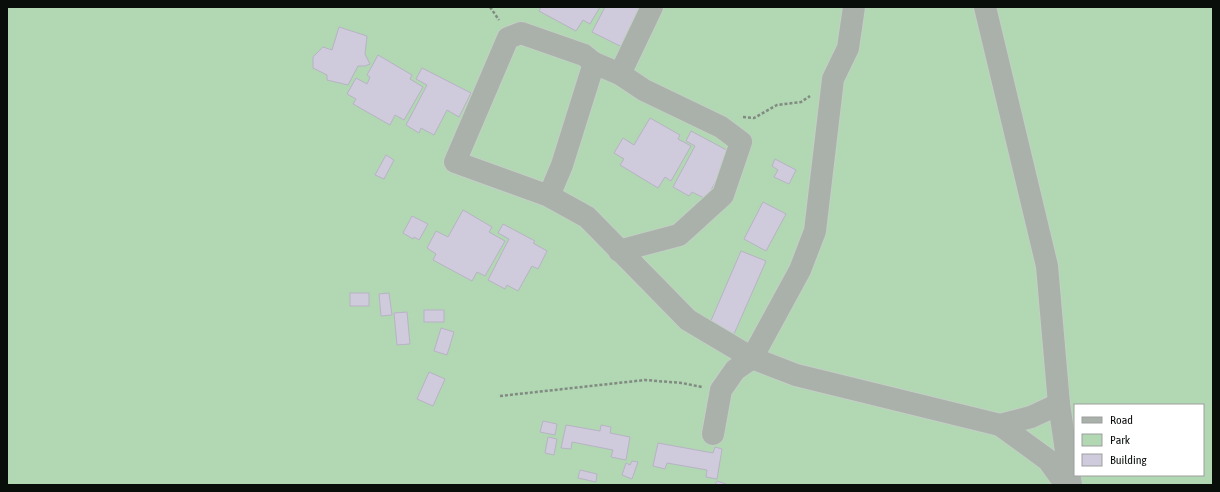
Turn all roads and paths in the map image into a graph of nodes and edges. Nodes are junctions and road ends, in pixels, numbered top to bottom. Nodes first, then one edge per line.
1 (652, 7) edge
2 (854, 7) edge
3 (985, 7) edge
4 (594, 63) junction
5 (620, 74) junction
6 (833, 79) junction
7 (740, 117) dead end
8 (549, 196) junction
9 (619, 251) junction
10 (752, 358) junction
11 (721, 390) junction
12 (500, 396) dead end
13 (1059, 404) junction
14 (1000, 425) junction
15 (713, 434) dead end
16 (1066, 485) edge
17 (1071, 485) edge

1 - 5 street
2 - 6 street
3 - 13 street
4 - 5 street
4 - 8 street
4 - 8 street
5 - 9 street
6 - 7 path
6 - 10 street
8 - 9 street
9 - 10 street
10 - 11 street
10 - 14 street
11 - 12 path
11 - 15 street
13 - 14 street
13 - 17 street
14 - 16 street

